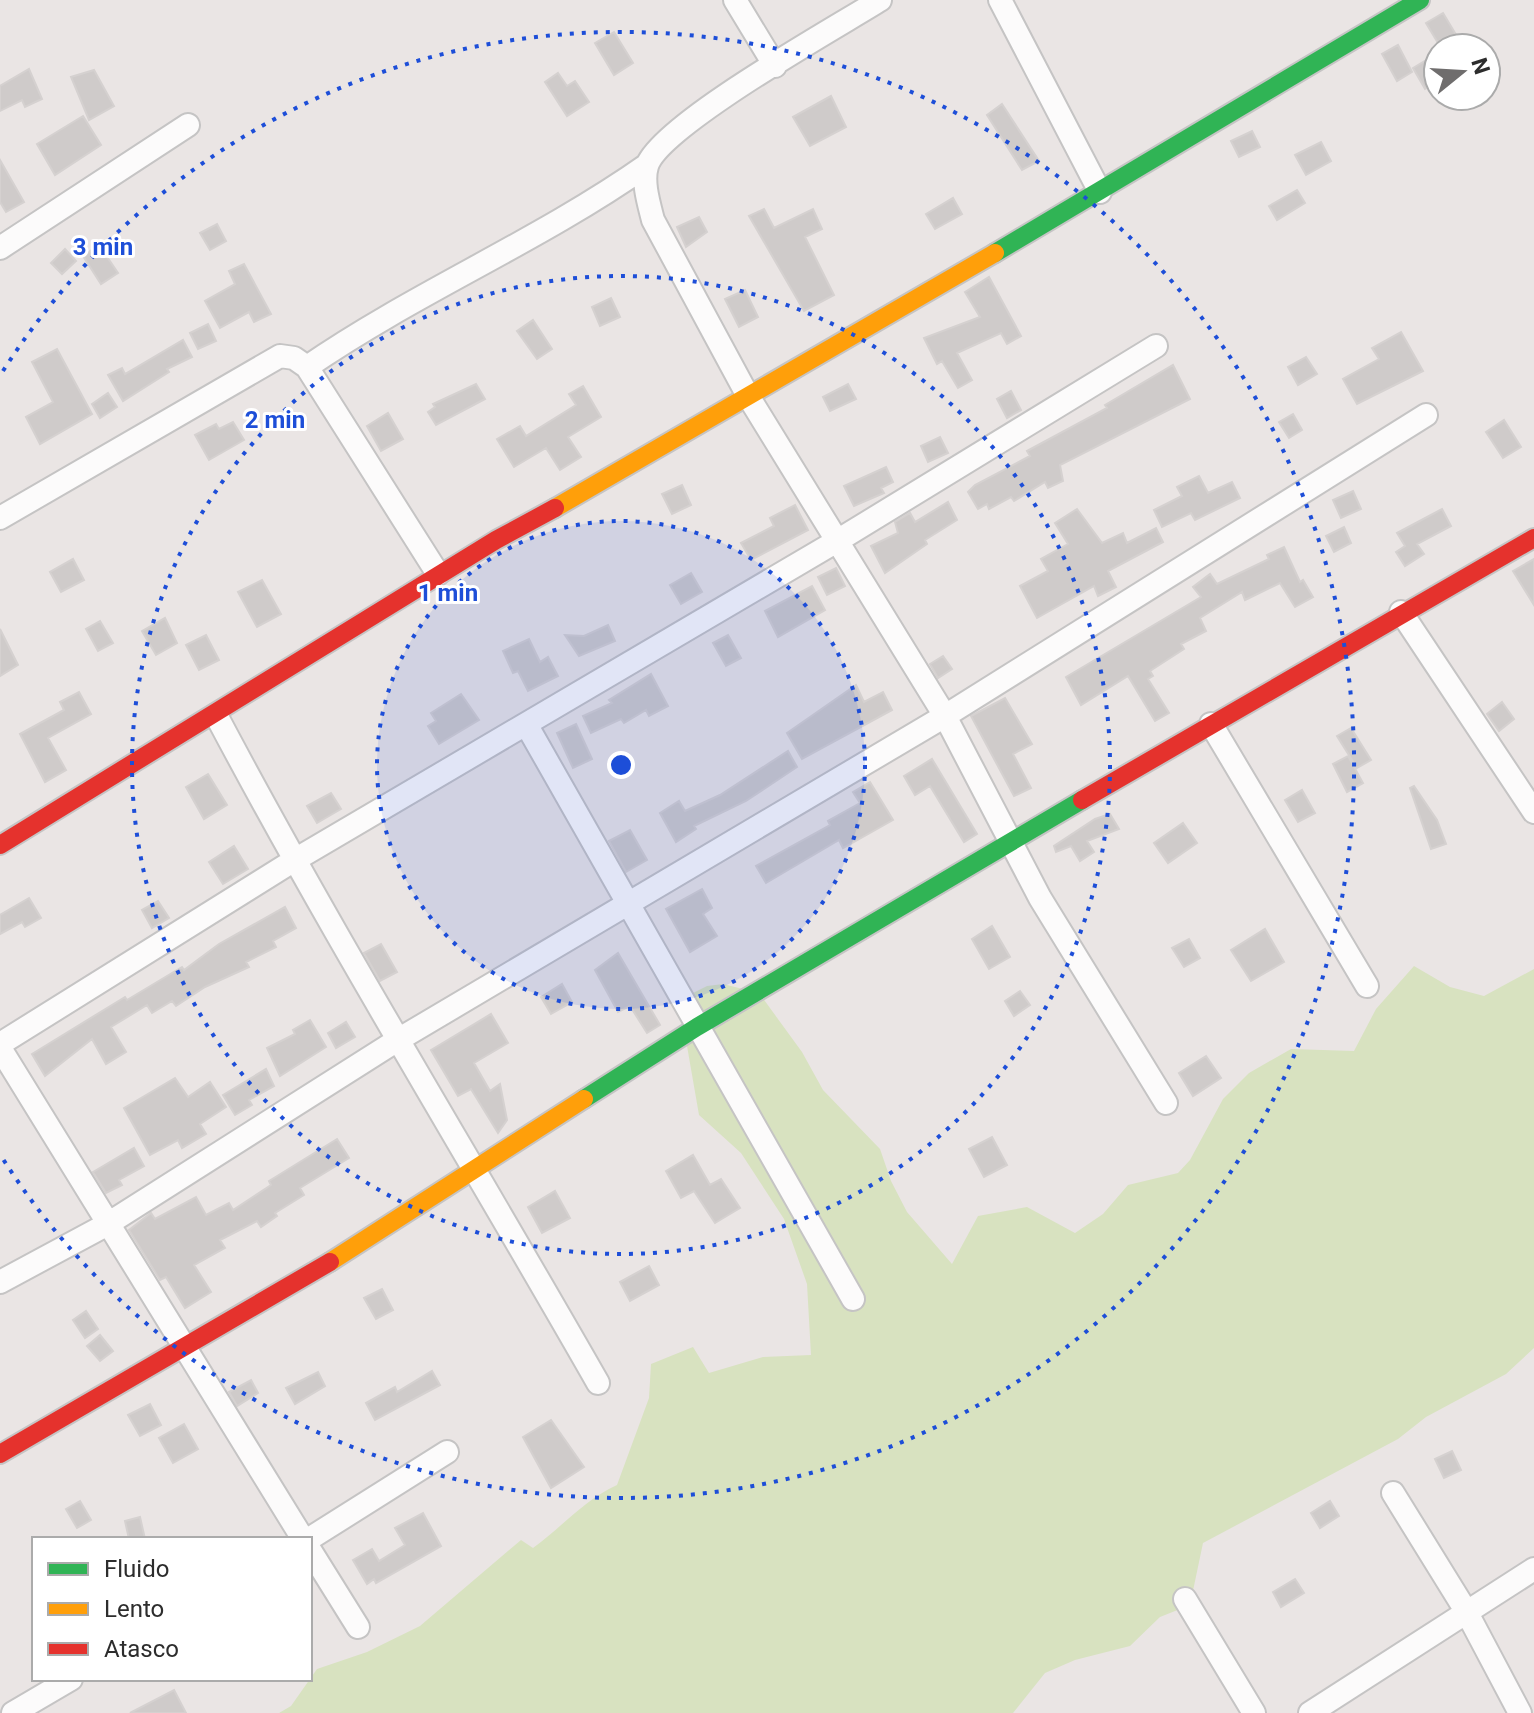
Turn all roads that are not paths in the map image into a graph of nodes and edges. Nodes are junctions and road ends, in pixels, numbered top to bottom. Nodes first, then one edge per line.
1 (735, 0) edge
2 (880, 0) edge
3 (1000, 0) edge
4 (1420, 0) edge
5 (775, 66) junction
6 (188, 125) dead end
7 (647, 165) junction
8 (1100, 192) junction
9 (0, 248) edge
10 (1156, 346) dead end
11 (307, 367) junction
12 (748, 396) junction
13 (1426, 415) dead end
14 (0, 518) edge
15 (1534, 538) edge
16 (837, 541) junction
17 (438, 574) junction
18 (1401, 612) junction
19 (216, 715) junction
20 (945, 716) junction
21 (526, 724) junction
22 (1211, 724) junction
23 (1534, 812) edge
24 (1013, 843) junction
25 (0, 845) edge
26 (293, 861) junction
27 (629, 907) junction
28 (1367, 986) dead end
29 (697, 1027) junction
30 (396, 1041) junction
31 (0, 1046) edge
32 (1166, 1103) dead end
33 (478, 1170) junction
34 (106, 1225) junction
35 (0, 1282) edge
36 (853, 1299) dead end
37 (186, 1349) junction
38 (598, 1383) dead end
39 (447, 1452) dead end
40 (0, 1454) edge
41 (1393, 1493) dead end
42 (305, 1537) edge
43 (309, 1537) edge
44 (312, 1553) edge
45 (1534, 1569) edge
46 (1185, 1599) dead end
47 (1466, 1611) junction
48 (358, 1627) dead end
49 (68, 1681) edge
50 (13, 1713) edge
51 (1254, 1713) edge
52 (1310, 1713) edge
53 (1520, 1713) edge

1 - 5 street
2 - 5 street
3 - 8 street
4 - 8 street
5 - 7 street
6 - 9 street
7 - 11 street
7 - 12 street
8 - 12 street
10 - 16 street
11 - 14 street
11 - 17 street
12 - 16 street
12 - 17 street
13 - 20 street
15 - 18 street
16 - 20 street
16 - 21 street
17 - 19 street
18 - 22 street
18 - 23 street
19 - 25 street
19 - 26 street
20 - 24 street
20 - 27 street
21 - 26 street
21 - 27 street
22 - 24 street
22 - 28 street
24 - 29 street
24 - 32 street
26 - 30 street
26 - 31 street
27 - 29 street
27 - 30 street
29 - 33 street
29 - 36 street
30 - 33 street
30 - 34 street
31 - 34 street
33 - 37 street
33 - 38 street
34 - 35 street
34 - 37 street
37 - 40 street
37 - 42 street
39 - 43 street
41 - 47 street
44 - 48 street
45 - 47 street
46 - 51 street
47 - 52 street
47 - 53 street
49 - 50 street

